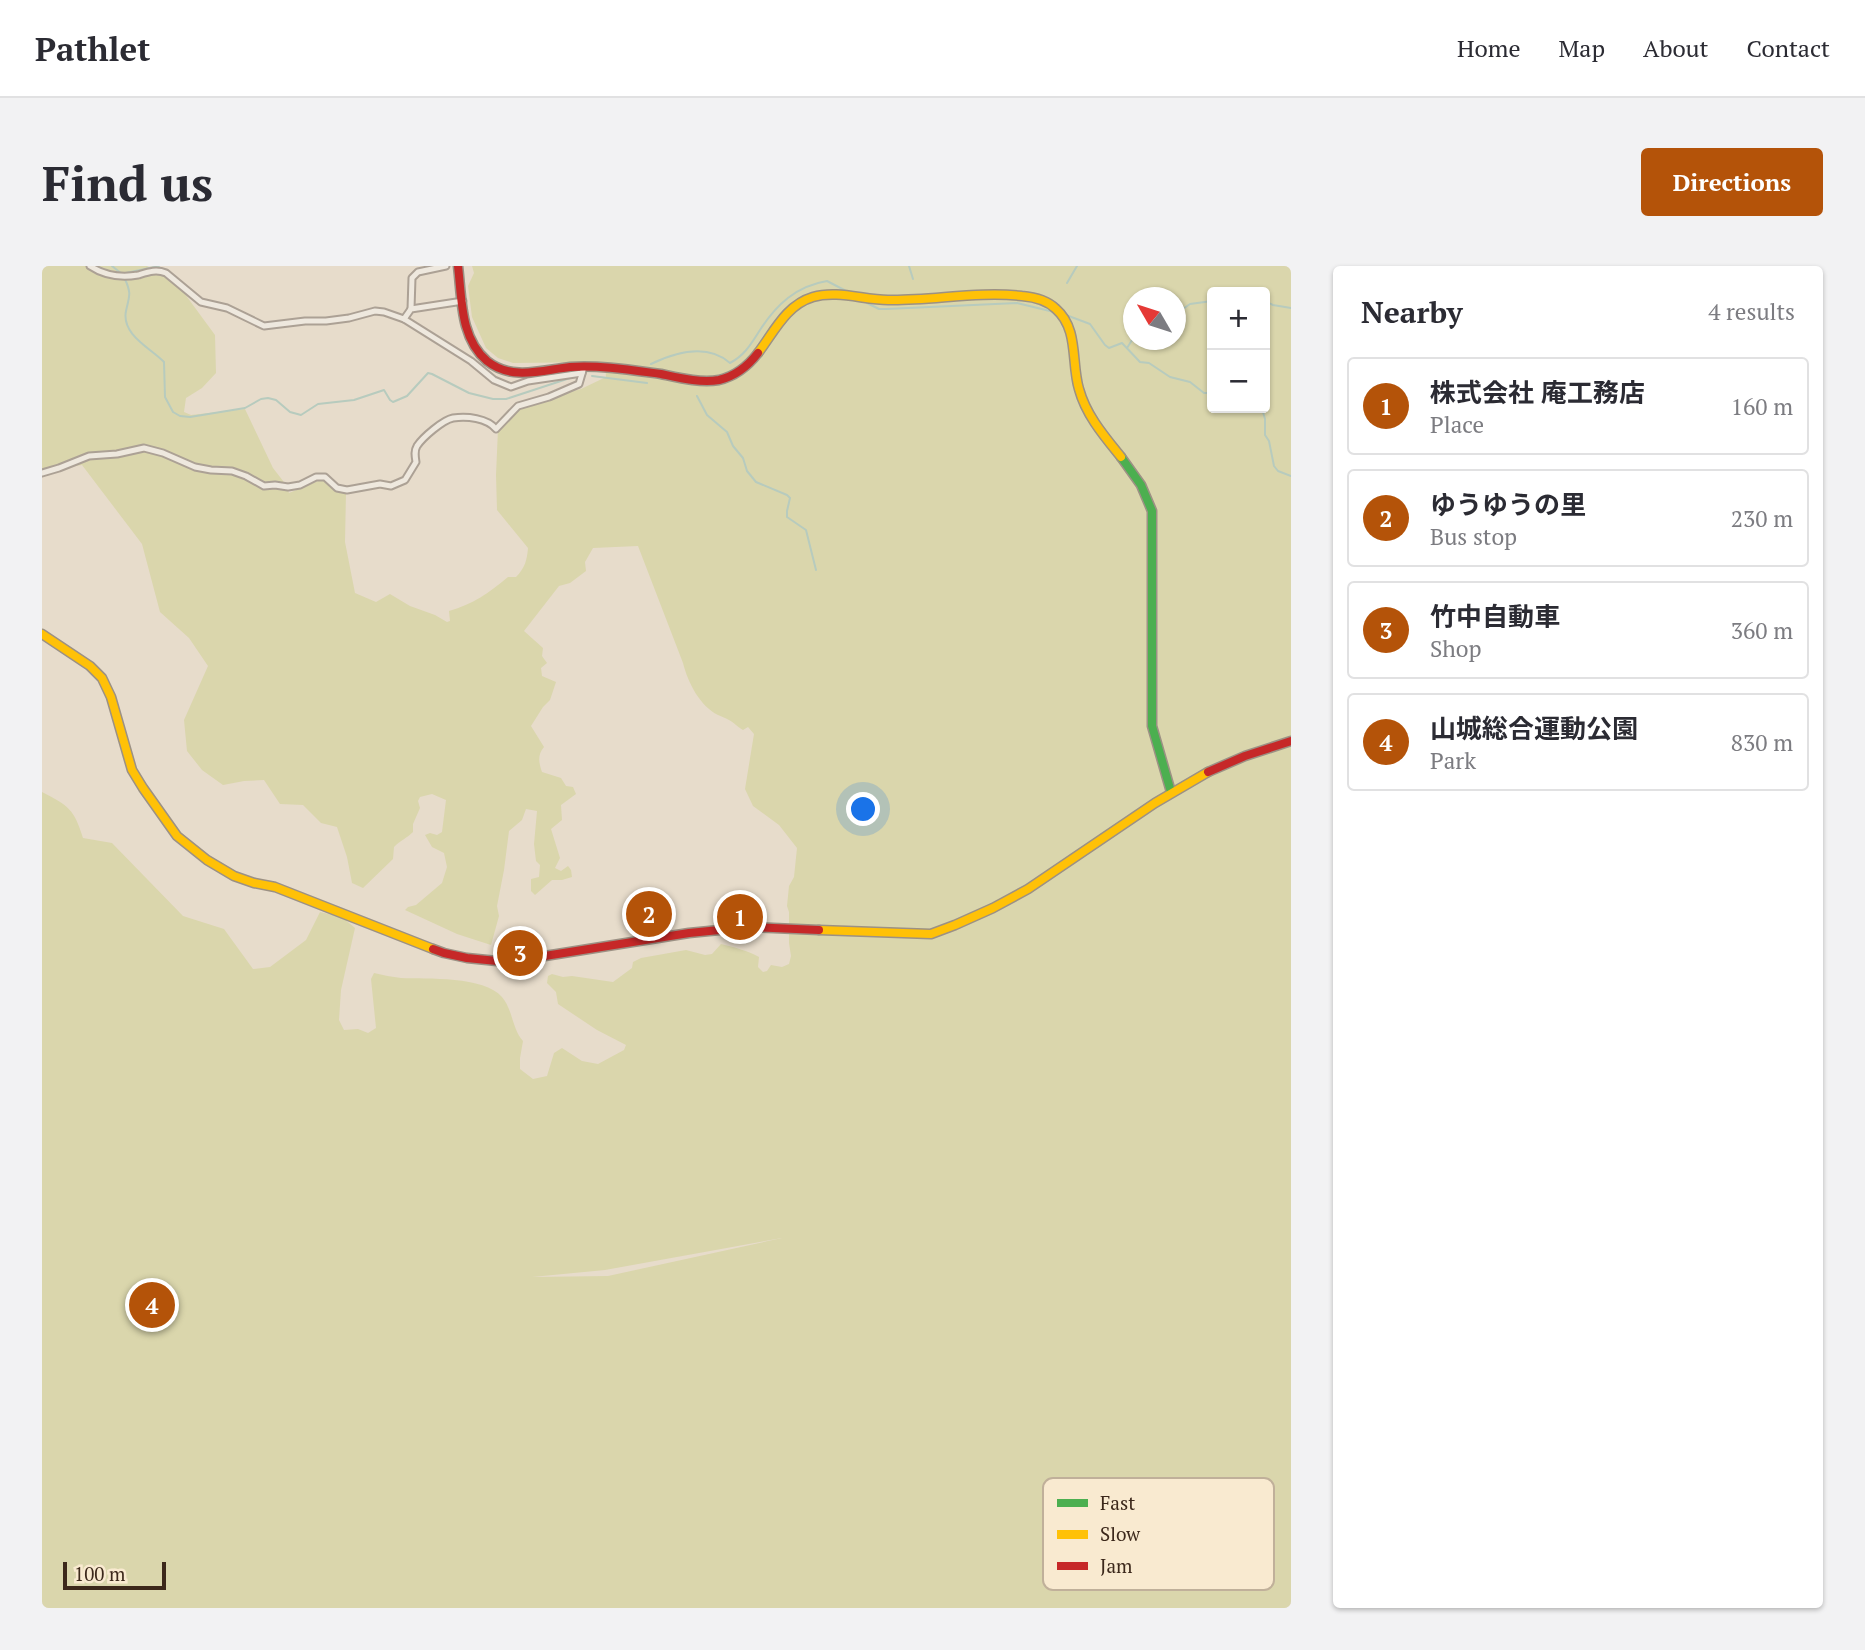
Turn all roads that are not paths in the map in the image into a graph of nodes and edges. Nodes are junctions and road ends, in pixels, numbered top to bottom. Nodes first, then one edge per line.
1 (90, 266) edge
2 (446, 266) edge
3 (458, 266) edge
4 (463, 301) junction
5 (411, 309) junction
6 (404, 319) junction
7 (583, 370) junction
8 (42, 473) edge
9 (42, 634) edge
10 (1291, 741) edge
11 (1171, 792) junction

1 - 6 street
2 - 5 street
3 - 4 street
4 - 5 street
4 - 7 street
5 - 6 street
6 - 7 street
7 - 8 street
7 - 11 street
9 - 11 street
10 - 11 street

